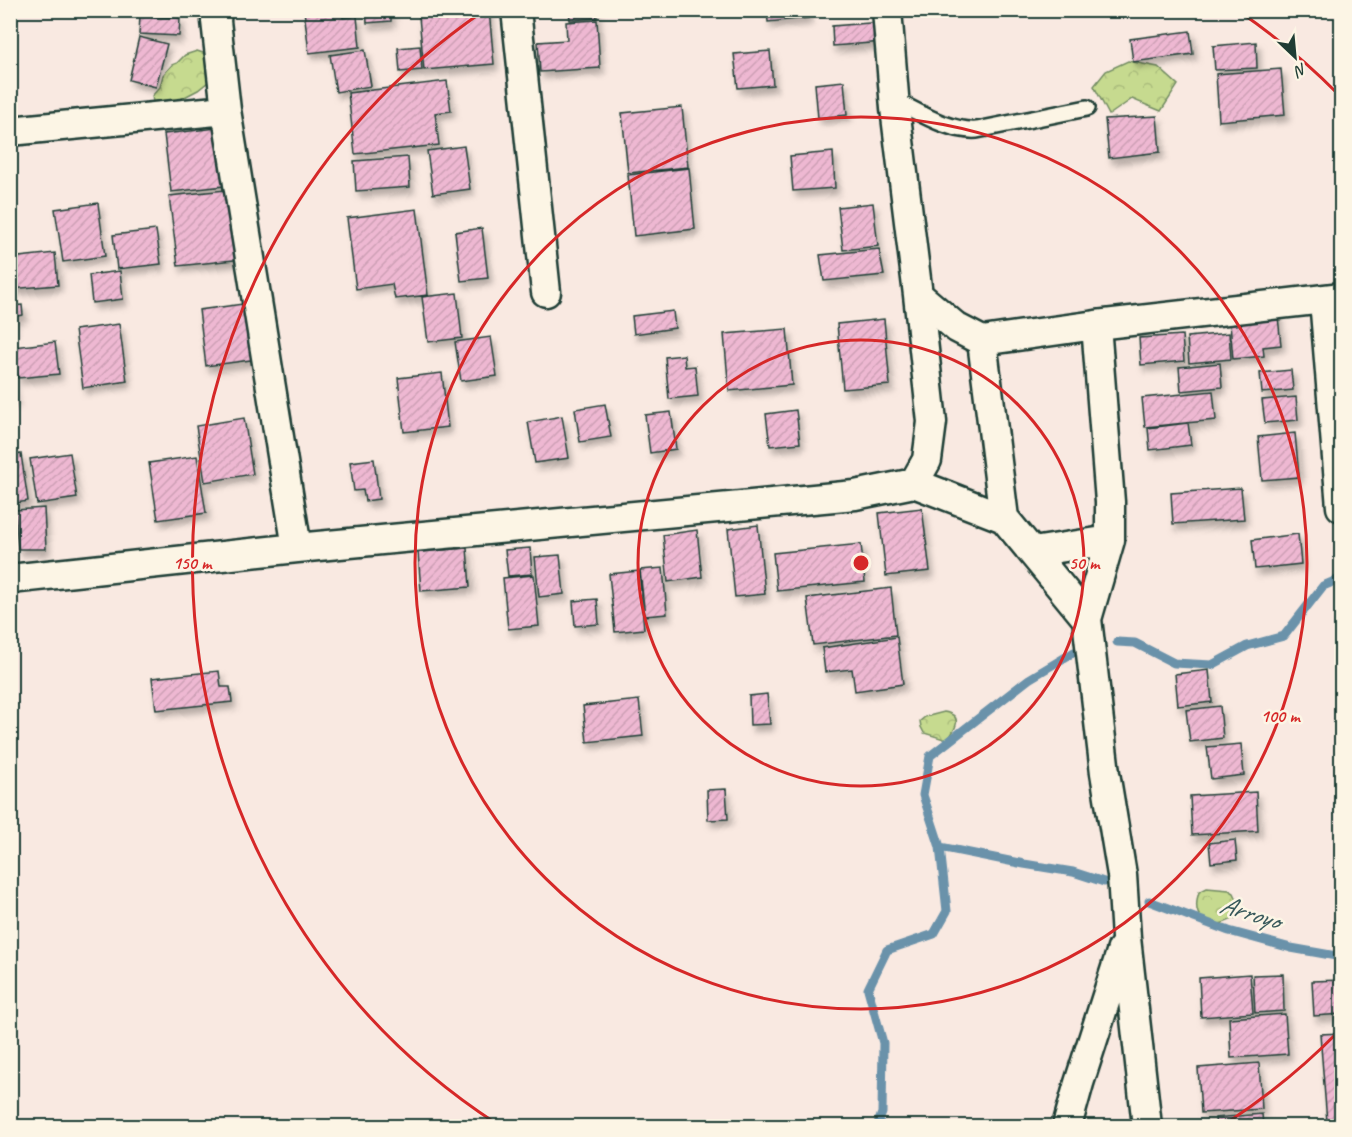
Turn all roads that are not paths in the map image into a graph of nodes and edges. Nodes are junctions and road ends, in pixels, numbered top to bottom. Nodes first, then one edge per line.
1 (217, 10) edge
2 (516, 10) edge
3 (887, 10) edge
4 (894, 100) junction
5 (1087, 108) dead end
6 (226, 110) junction
7 (10, 131) edge
8 (546, 292) dead end
9 (918, 295) junction
10 (1333, 298) edge
11 (1096, 325) junction
12 (982, 341) junction
13 (914, 483) junction
14 (1341, 507) edge
15 (1004, 518) junction
16 (1110, 540) junction
17 (297, 548) junction
18 (1033, 552) junction
19 (10, 579) edge
20 (1087, 619) junction
21 (1126, 938) junction
22 (1067, 1126) edge
23 (1147, 1126) edge

1 - 6 street
2 - 8 street
3 - 4 street
4 - 5 lane
4 - 9 street
6 - 7 street
6 - 17 street
9 - 12 street
9 - 13 street
10 - 11 street
10 - 14 street
11 - 12 street
11 - 16 street
12 - 15 street
13 - 15 street
13 - 17 street
15 - 18 street
16 - 18 street
16 - 20 street
17 - 19 street
18 - 20 street
20 - 21 street
21 - 22 street
21 - 23 street

